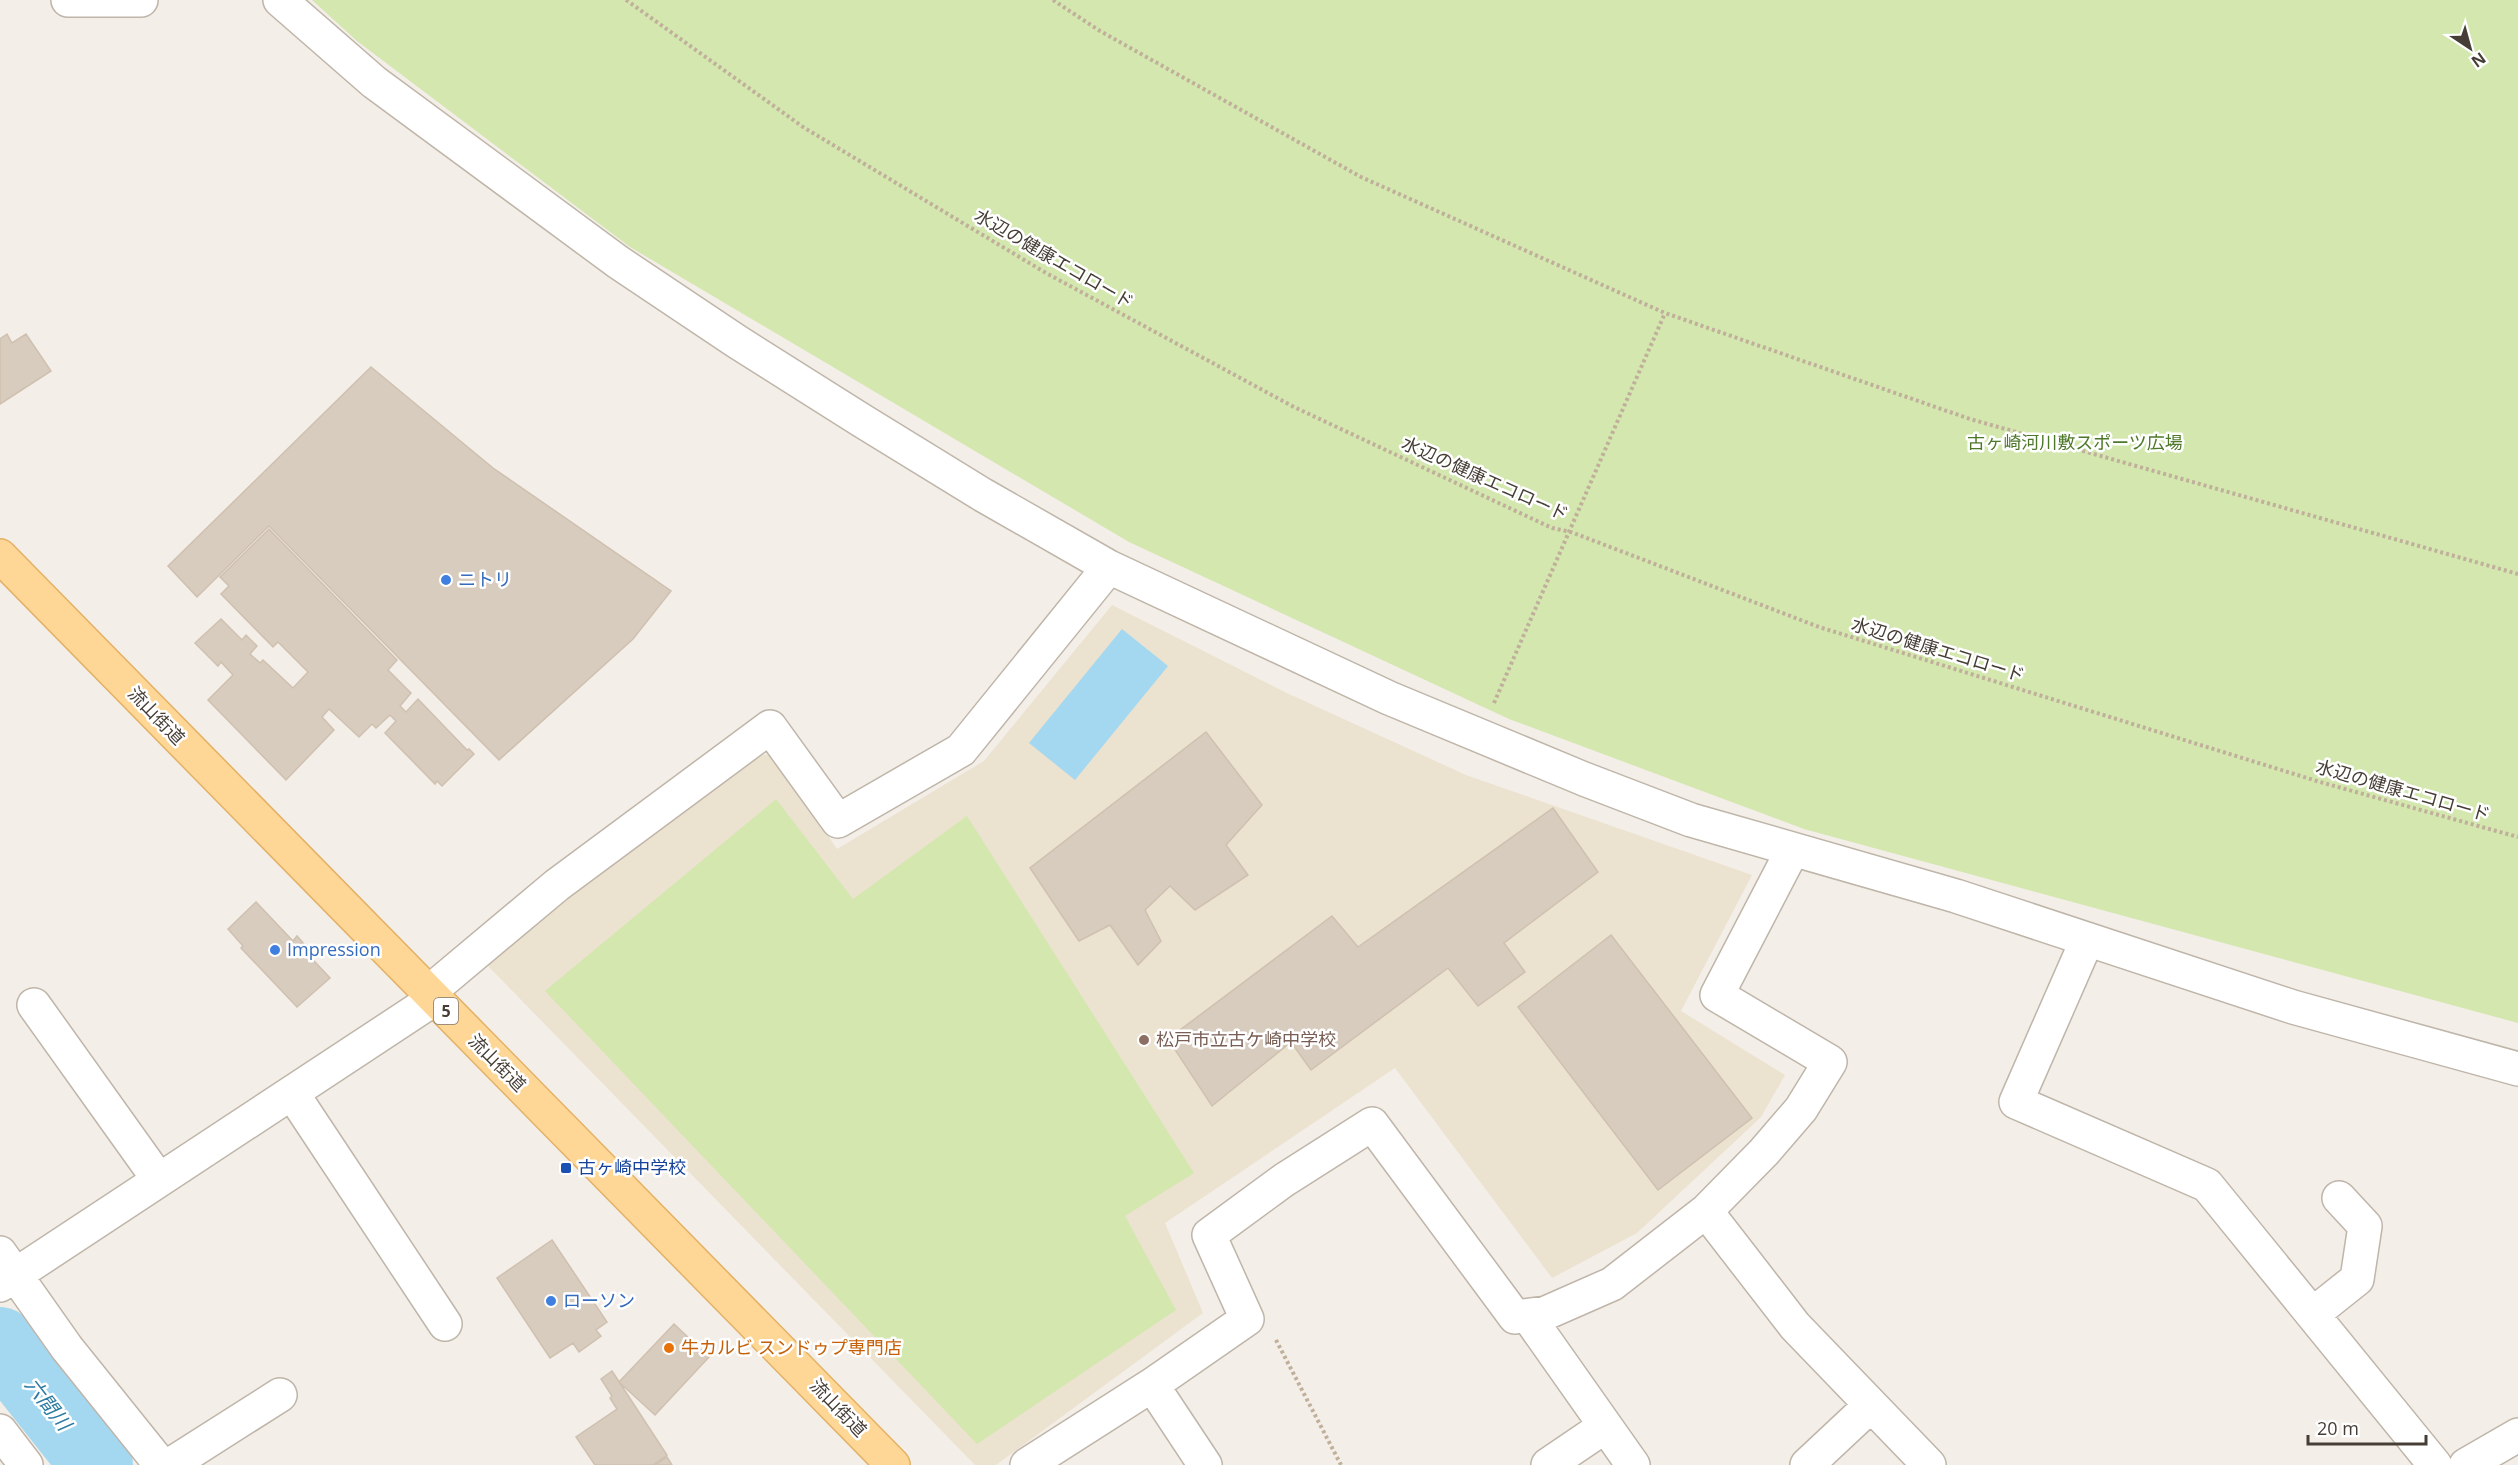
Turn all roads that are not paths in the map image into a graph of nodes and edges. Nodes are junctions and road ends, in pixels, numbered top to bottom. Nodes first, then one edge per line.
1 (68, 0) edge
2 (141, 0) edge
3 (280, 0) edge
4 (1109, 567) junction
5 (5, 571) edge
6 (1792, 851) junction
7 (2087, 940) junction
8 (431, 996) junction
9 (34, 1005) dead end
10 (2518, 1069) edge
11 (292, 1093) junction
12 (159, 1180) junction
13 (2339, 1198) dead end
14 (1706, 1210) junction
15 (5, 1271) edge
16 (2313, 1314) junction
17 (1528, 1316) junction
18 (445, 1324) dead end
19 (1152, 1385) junction
20 (280, 1395) dead end
21 (1870, 1406) junction
22 (1604, 1427) junction
23 (0, 1431) edge
24 (2518, 1435) edge
25 (27, 1465) edge
26 (161, 1465) edge
27 (170, 1465) edge
28 (893, 1465) edge
29 (1027, 1465) edge
30 (1205, 1465) edge
31 (1548, 1465) edge
32 (1633, 1465) edge
33 (1807, 1465) edge
34 (1929, 1465) edge
35 (2435, 1465) edge
36 (2466, 1465) edge

1 - 2 street
3 - 4 street
4 - 6 street
4 - 8 street
5 - 8 main road, 流山街道 / 5
6 - 7 street
6 - 14 street
7 - 10 street
7 - 16 street
8 - 11 street
8 - 28 main road, 流山街道 / 5
9 - 12 street
11 - 12 street
11 - 18 street
12 - 15 street
13 - 16 street
14 - 17 street
14 - 21 street
15 - 26 street
16 - 35 street
17 - 19 street
17 - 22 street
19 - 29 street
19 - 30 street
20 - 27 street
21 - 33 street
21 - 34 street
22 - 31 street
22 - 32 street
23 - 25 street
24 - 36 street

